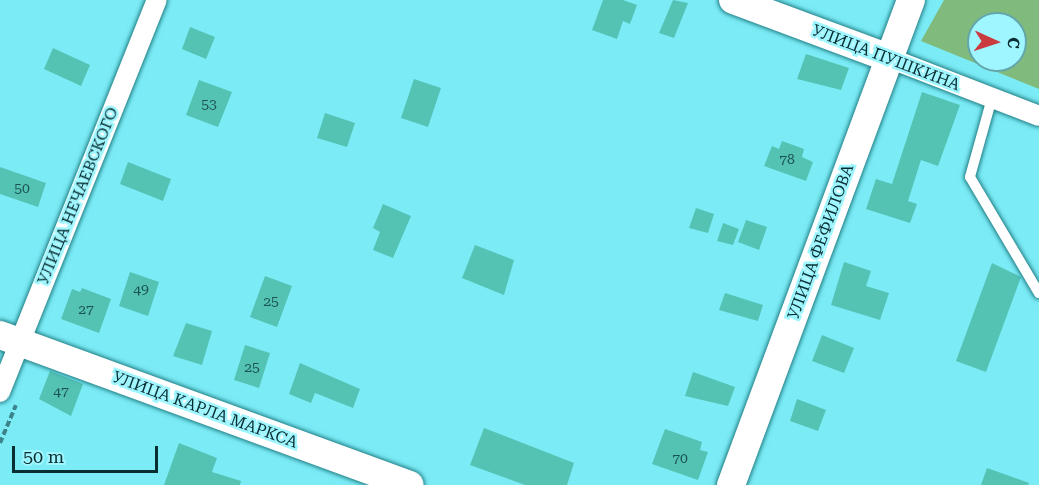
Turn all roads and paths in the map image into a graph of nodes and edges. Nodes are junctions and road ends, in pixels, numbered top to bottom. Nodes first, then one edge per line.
1 (157, 0) edge
2 (733, 0) edge
3 (911, 0) edge
4 (889, 58) junction
5 (992, 98) junction
6 (1039, 116) edge
7 (1039, 293) edge
8 (10, 339) edge
9 (0, 392) edge
10 (409, 485) edge
11 (731, 485) edge

1 - 8 street, УЛИЦА НЕЧАЕВСКОГО
2 - 4 main road, УЛИЦА ПУШКИНА
3 - 4 main road, УЛИЦА ФЕФИЛОВА
4 - 5 street, УЛИЦА ПУШКИНА
4 - 11 main road, УЛИЦА ФЕФИЛОВА
5 - 6 street, УЛИЦА ПУШКИНА
5 - 7 lane
8 - 9 street, УЛИЦА НЕЧАЕВСКОГО
8 - 10 main road, УЛИЦА КАРЛА МАРКСА

